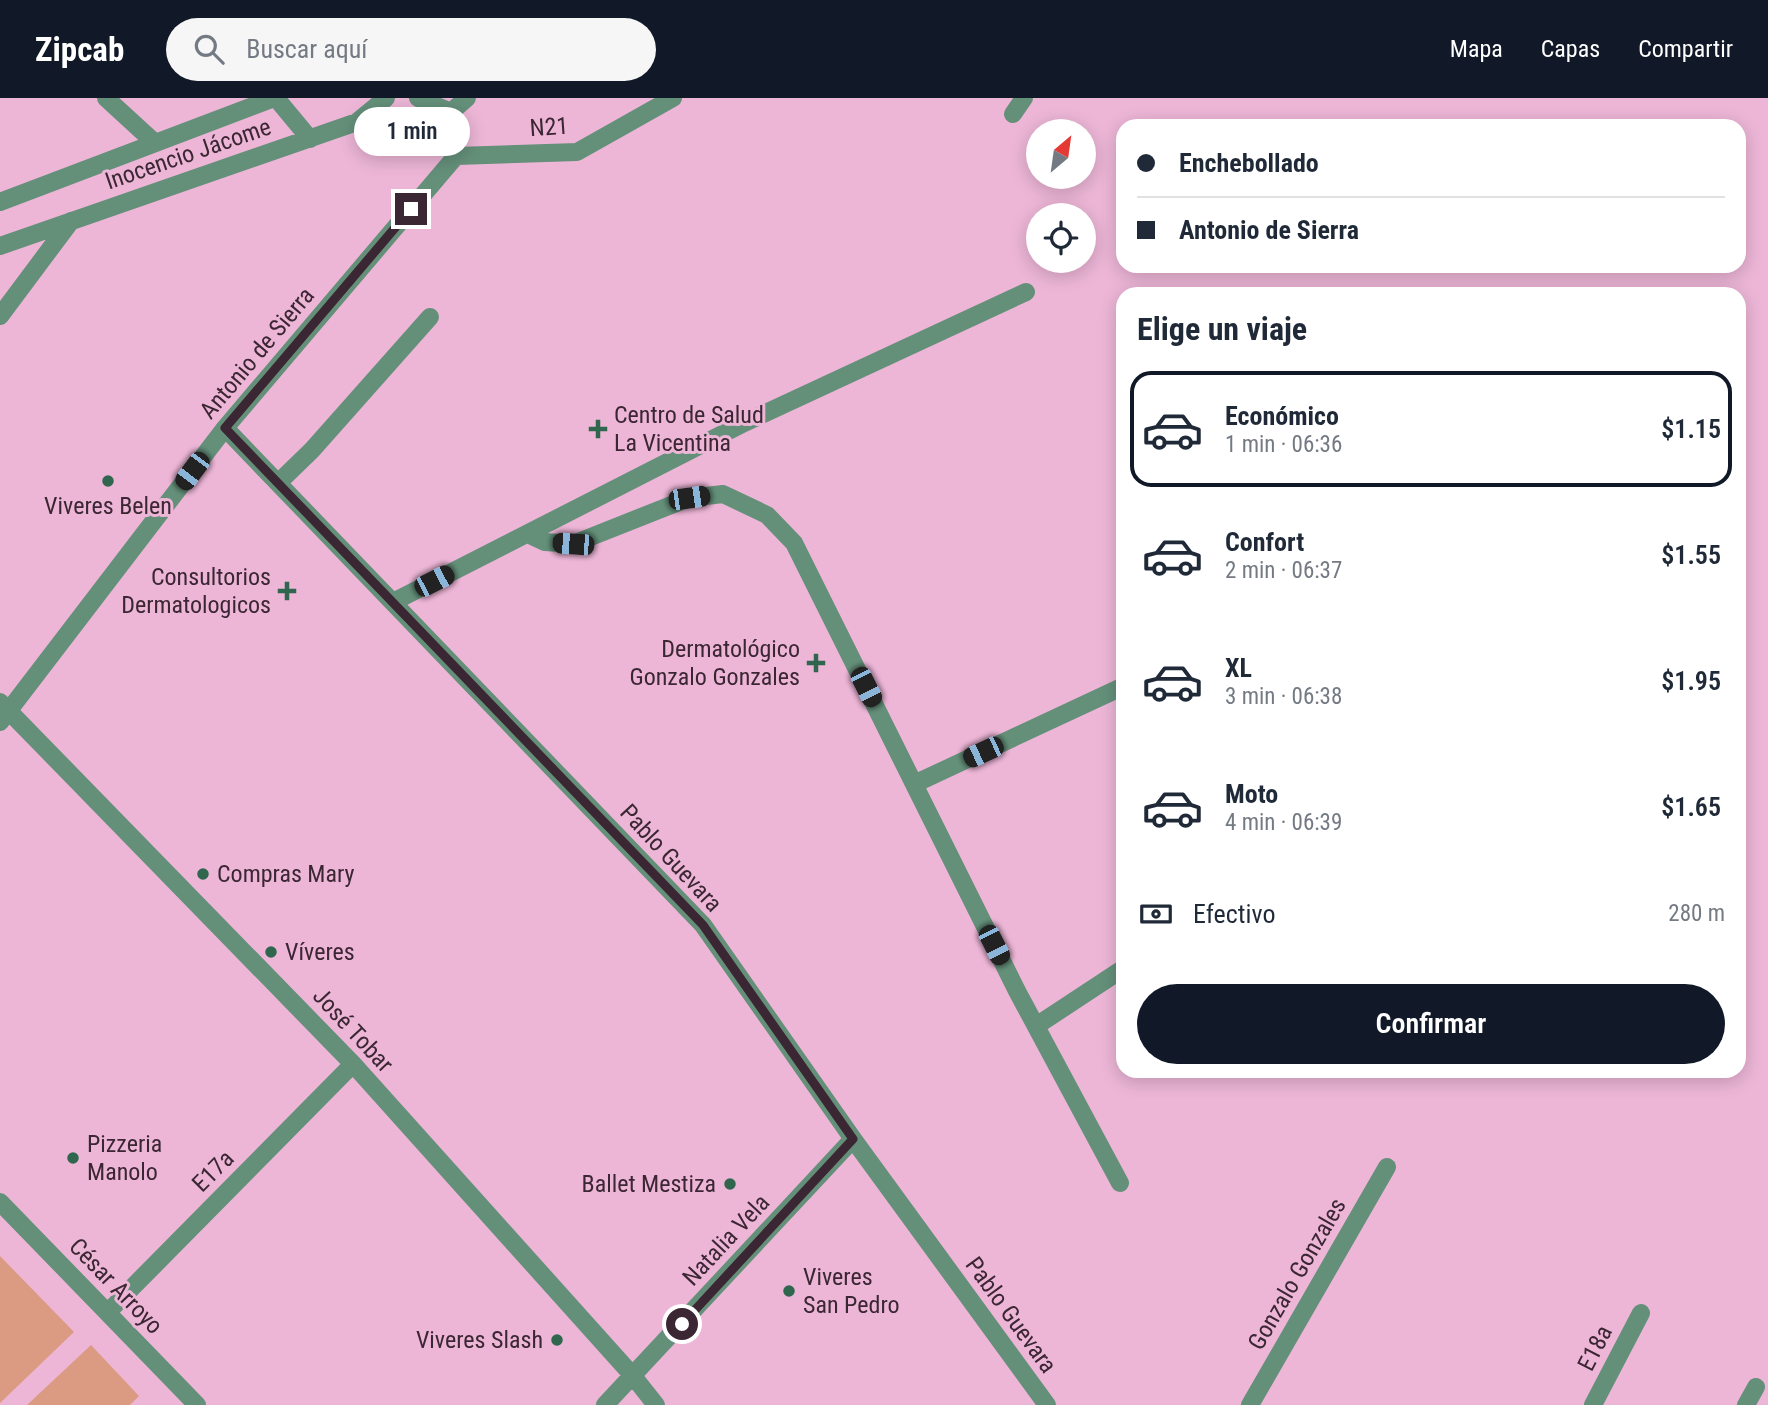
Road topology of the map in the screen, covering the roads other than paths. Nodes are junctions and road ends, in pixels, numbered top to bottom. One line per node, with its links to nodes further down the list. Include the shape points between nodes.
1 (106, 98): 11 (street)
2 (275, 98): 10 (street); 11 (street, Inocencio Jácome)
3 (386, 98): 10 (street, Inocencio Jácome, via 357,122)
4 (418, 98): 8 (street)
5 (467, 98): 8 (street)
6 (673, 98): 12 (street, N21, via 577,152)
7 (1024, 98): 9 (street)
8 (451, 112): 12 (street)
9 (1013, 114)
10 (310, 139): 14 (street, Inocencio Jácome)
11 (155, 143): 13 (street, Inocencio Jácome)
12 (456, 156): 19 (street, Antonio de Sierra)
13 (0, 202)
14 (71, 220): 15 (street, Inocencio Jácome); 17 (street)
15 (0, 246)
16 (1026, 292): 21 (street, via 744,423)
17 (0, 316)
18 (430, 317): 20 (street)
19 (225, 428): 20 (street, Pablo Guevara); 24 (street, Antonio de Sierra)
20 (278, 483): 22 (street, Pablo Guevara)
21 (528, 534): 22 (street); 25 (street, via 545,542 573,544 689,498 723,494 767,515 794,543)
22 (393, 602): 29 (street, Pablo Guevara, via 703,925)
23 (1116, 693): 25 (street)
24 (3, 711): 28 (street, José Tobar)
25 (914, 784): 27 (street)
26 (1116, 973): 27 (street)
27 (1036, 1026): 31 (street)
28 (353, 1064): 33 (street, E17a); 35 (street, José Tobar)
29 (853, 1139): 35 (street, Natalia Vela); 40 (street, Pablo Guevara)
30 (1387, 1167): 41 (street, Gonzalo Gonzales)
31 (1120, 1183)
32 (0, 1202): 33 (street, César Arroyo)
33 (108, 1312): 37 (street, César Arroyo)
34 (1641, 1313): 42 (street, E18a)
35 (633, 1376): 38 (street, Natalia Vela); 39 (street, José Tobar)
36 (1756, 1387): 43 (street)
37 (197, 1405)
38 (605, 1405)
39 (656, 1405)
40 (1047, 1405)
41 (1250, 1405)
42 (1593, 1405)
43 (1746, 1405)

